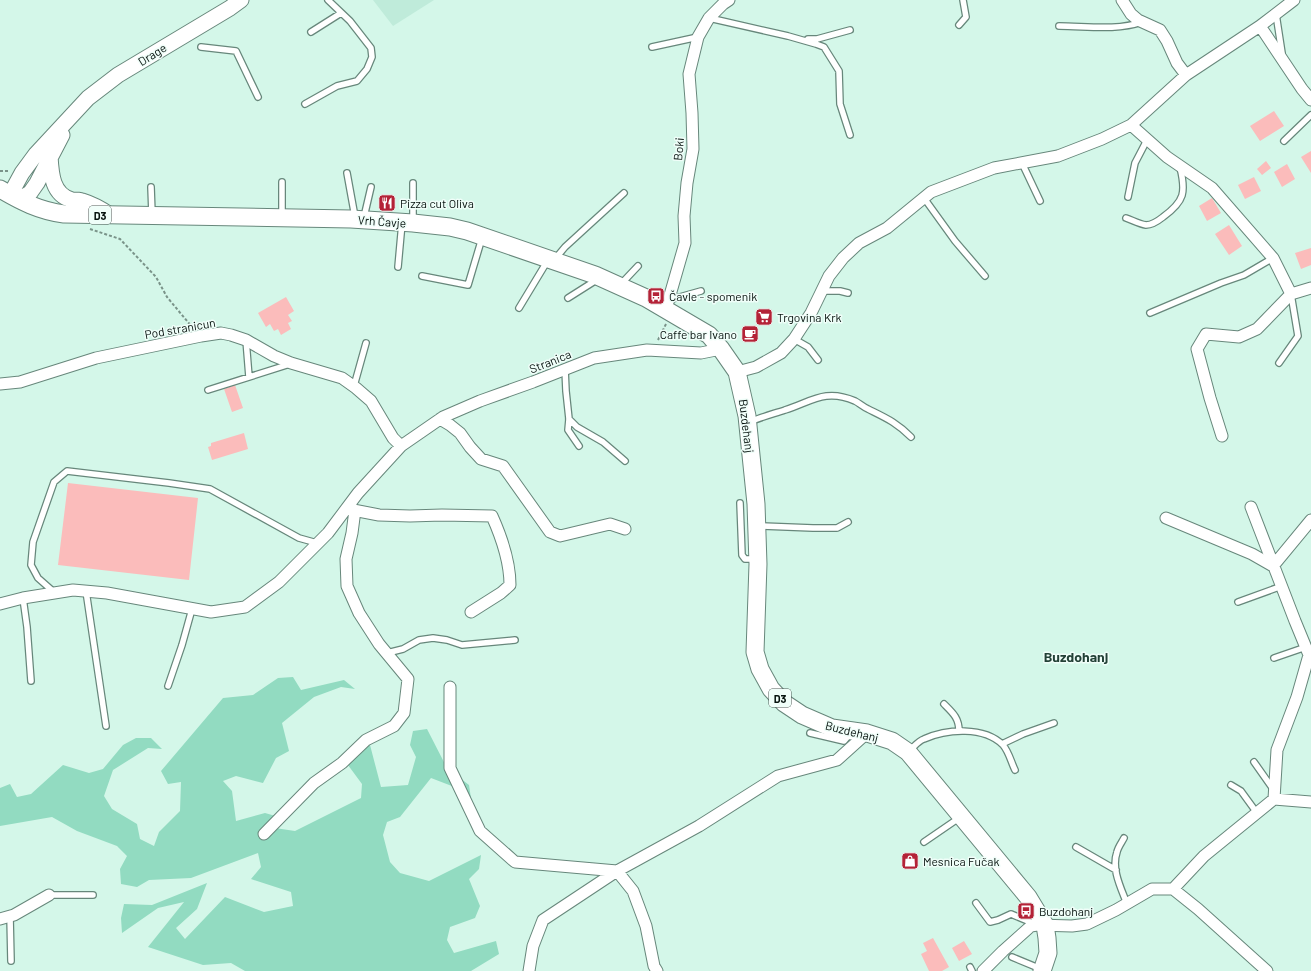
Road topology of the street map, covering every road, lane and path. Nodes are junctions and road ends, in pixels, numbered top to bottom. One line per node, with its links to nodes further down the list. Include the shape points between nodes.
1 (241, 0): 26 (main road, Drage, via 118,75 88,98)
2 (328, 0): 7 (lane)
3 (963, 0): 11 (lane, via 966,17)
4 (1122, 0): 10 (street, via 1131,14)
5 (1294, 0): 8 (street)
6 (723, 1): 9 (street, Boki)
7 (341, 13): 15 (lane); 24 (lane, via 371,48 372,58 357,81 337,86)
8 (1276, 14): 13 (street); 20 (lane)
9 (709, 18): 16 (street, Boki); 17 (lane)
10 (1142, 22): 12 (lane, via 1132,26); 21 (street, via 1160,30)
11 (959, 25)
12 (1059, 26)
13 (1260, 26): 20 (street); 21 (street)
14 (850, 30): 17 (lane, via 817,39)
15 (311, 32)
16 (698, 37): 19 (lane); 67 (street, Boki, via 689,74 693,148 686,183 685,243)
17 (802, 40): 28 (lane, via 824,47 839,70 840,104)
18 (201, 47): 22 (lane, via 236,51)
19 (652, 47)
20 (1282, 60): 23 (street)
21 (1186, 75): 27 (street)
22 (258, 97)
23 (1311, 100)
24 (305, 104)
25 (1311, 116): 30 (lane)
26 (71, 118): 31 (main road, Drage); 40 (main road, Drage, via 36,154)
27 (1131, 125): 29 (street); 32 (street, via 1058,156)
28 (850, 135)
29 (1147, 140): 33 (street); 41 (lane, via 1135,163)
30 (1284, 141)
31 (50, 156): 40 (main road, Drage, via 30,193 25,196); 44 (main road, via 50,172 59,192 72,200 81,200 95,206)
32 (1022, 163): 42 (street, via 994,168 931,192); 43 (lane)
33 (1180, 166): 47 (lane, via 1184,183 1182,197 1175,208 1152,224 1147,225); 52 (street, via 1212,188)
34 (347, 173): 48 (lane)
35 (282, 182): 46 (lane)
36 (413, 183): 49 (lane)
37 (151, 187): 45 (lane)
38 (371, 187): 48 (lane)
39 (624, 193): 53 (lane)
40 (9, 194): 44 (main road, Vrh Čavje / D3, via 53,212)
41 (1128, 197)
42 (924, 198): 57 (lane, via 955,241); 62 (street, via 887,228 859,244 843,258)
43 (1040, 201)
44 (110, 215): 45 (main road, Vrh Čavje / D3)
45 (152, 215): 46 (main road, Vrh Čavje / D3)
46 (282, 217): 48 (main road, Vrh Čavje / D3)
47 (1126, 218)
48 (360, 219): 49 (main road, Vrh Čavje / D3)
49 (408, 223): 51 (main road, Vrh Čavje / D3, via 450,227); 55 (lane)
50 (86, 227): 69 (path, via 120,239 156,277 167,297)
51 (483, 236): 53 (main road, Vrh Čavje / D3); 56 (lane, via 468,285)
52 (1273, 258): 64 (street); 68 (lane, via 1244,275)
53 (551, 259): 58 (main road, Vrh Čavje / D3); 66 (lane)
54 (638, 266): 59 (lane)
55 (398, 267)
56 (422, 276)
57 (986, 276)
58 (601, 277): 59 (main road, Vrh Čavje / D3); 65 (lane)
59 (620, 286): 67 (main road, Vrh Čavje / D3)
60 (1311, 288): 64 (street)
61 (702, 291): 67 (lane)
62 (821, 292): 63 (lane); 70 (street)
63 (848, 293)
64 (1291, 294): 76 (lane, via 1298,336); 87 (street, via 1257,330 1239,337 1206,334 1197,349)
65 (568, 298)
66 (519, 308)
67 (667, 311): 72 (path); 74 (main road, Vrh Čavje / D3, via 709,335)
68 (1150, 313)
69 (201, 336): 71 (street, Pod stranicun, via 221,333); 81 (street, Pod stranicun, via 96,358 20,382)
70 (794, 339): 75 (lane, via 808,347); 79 (street, via 781,353 769,360)
71 (246, 340): 77 (street, Pod stranicun); 80 (lane)
72 (658, 341)
73 (366, 343): 82 (lane)
74 (722, 349): 78 (street, Stranica, via 701,353 647,350 594,358); 79 (main road, Buzdehanj / D3)
75 (818, 360)
76 (1279, 363)
77 (291, 364): 80 (lane); 82 (street, Pod stranicun, via 342,378)
78 (565, 369): 84 (street, Stranica); 85 (lane)
79 (737, 372): 86 (main road, Buzdehanj / D3)
80 (249, 377): 83 (lane)
81 (0, 384)
82 (354, 386): 89 (street, Pod stranicun, via 371,401 393,438)
83 (208, 390)
84 (440, 419): 89 (street, Stranica); 99 (street, via 460,433 482,459 503,466 550,532 560,536 610,524)
85 (568, 419): 90 (lane, via 568,430); 91 (lane, via 603,442)
86 (748, 423): 88 (lane, via 815,398 839,396 884,416); 98 (main road, Buzdehanj / D3)
87 (1222, 436)
88 (911, 437)
89 (401, 446): 94 (street, Stranica, via 358,493)
90 (579, 446)
91 (625, 461)
92 (740, 503): 101 (lane, via 742,555 745,559)
93 (1251, 507): 102 (street)
94 (350, 509): 100 (street, Stranica); 110 (street, via 379,515 492,516 505,554 510,585); 113 (street, via 352,533 346,559 347,586 359,613)
95 (1166, 518): 102 (street, via 1252,554)
96 (1311, 520): 102 (street)
97 (848, 522): 98 (lane, via 837,528)
98 (756, 526): 101 (main road, Buzdehanj / D3)
99 (625, 529)
100 (318, 543): 105 (lane, via 299,538 210,489 67,471 54,482 33,542 31,565 38,578); 109 (street, Stranica, via 279,582 245,607 211,612)
101 (758, 559): 122 (main road, Buzdehanj / D3, via 755,652 760,669 771,689 784,703 802,715 832,728)
102 (1273, 566): 103 (street)
103 (1282, 586): 107 (lane); 112 (street)
104 (86, 591): 105 (street, Stranica); 109 (street, Stranica); 120 (lane)
105 (55, 593): 106 (street, Stranica)
106 (23, 598): 108 (street, Stranica); 115 (lane)
107 (1238, 602)
108 (0, 604)
109 (192, 609): 116 (lane)
110 (471, 612)
111 (515, 640): 113 (lane, via 462,644 433,638 419,640 403,649)
112 (1306, 647): 114 (lane); 129 (street, via 1309,655 1297,697 1277,750)
113 (387, 653): 133 (street, via 408,679 404,713 394,726 366,740 342,763 314,783)
114 (1274, 658)
115 (30, 681)
116 (168, 686)
117 (450, 687): 138 (street, via 450,768 480,831 515,862)
118 (944, 704): 121 (lane, via 959,723)
119 (1054, 723): 124 (lane)
120 (106, 726)
121 (959, 731): 124 (lane, via 984,733); 125 (lane, via 922,739)
122 (859, 732): 123 (lane, via 844,742); 125 (main road, Buzdehanj / D3, via 892,741); 138 (street, via 837,760 778,776 699,826)
123 (810, 733)
124 (1002, 744): 127 (lane)
125 (908, 752): 132 (main road, Buzdehanj / D3)
126 (1254, 762): 129 (lane)
127 (1015, 770)
128 (1230, 785): 131 (lane, via 1241,790)
129 (1274, 795): 130 (street); 131 (street)
130 (1311, 802)
131 (1257, 813): 139 (street, via 1204,856)
132 (961, 816): 135 (lane); 145 (main road, Buzdehanj / D3, via 1028,897)
133 (264, 834)
134 (1124, 838): 137 (lane, via 1116,851)
135 (924, 842)
136 (1076, 847): 137 (lane)
137 (1116, 870): 143 (lane)
138 (617, 871): 149 (street, via 543,920); 150 (street, via 633,891 646,926)
139 (1174, 889): 143 (street, via 1152,889); 152 (street)
140 (49, 895): 141 (lane); 144 (street)
141 (93, 895)
142 (976, 903): 145 (lane, via 990,922 1011,914)
143 (1127, 904): 145 (street, via 1087,924)
144 (5, 918): 147 (lane)
145 (1040, 925): 148 (main road, D3, via 1048,938 1048,953); 151 (street, via 1031,926)
146 (1012, 957): 148 (lane)
147 (11, 961)
148 (1043, 970)
149 (529, 971)
150 (657, 971)
151 (983, 971)
152 (1267, 971)

